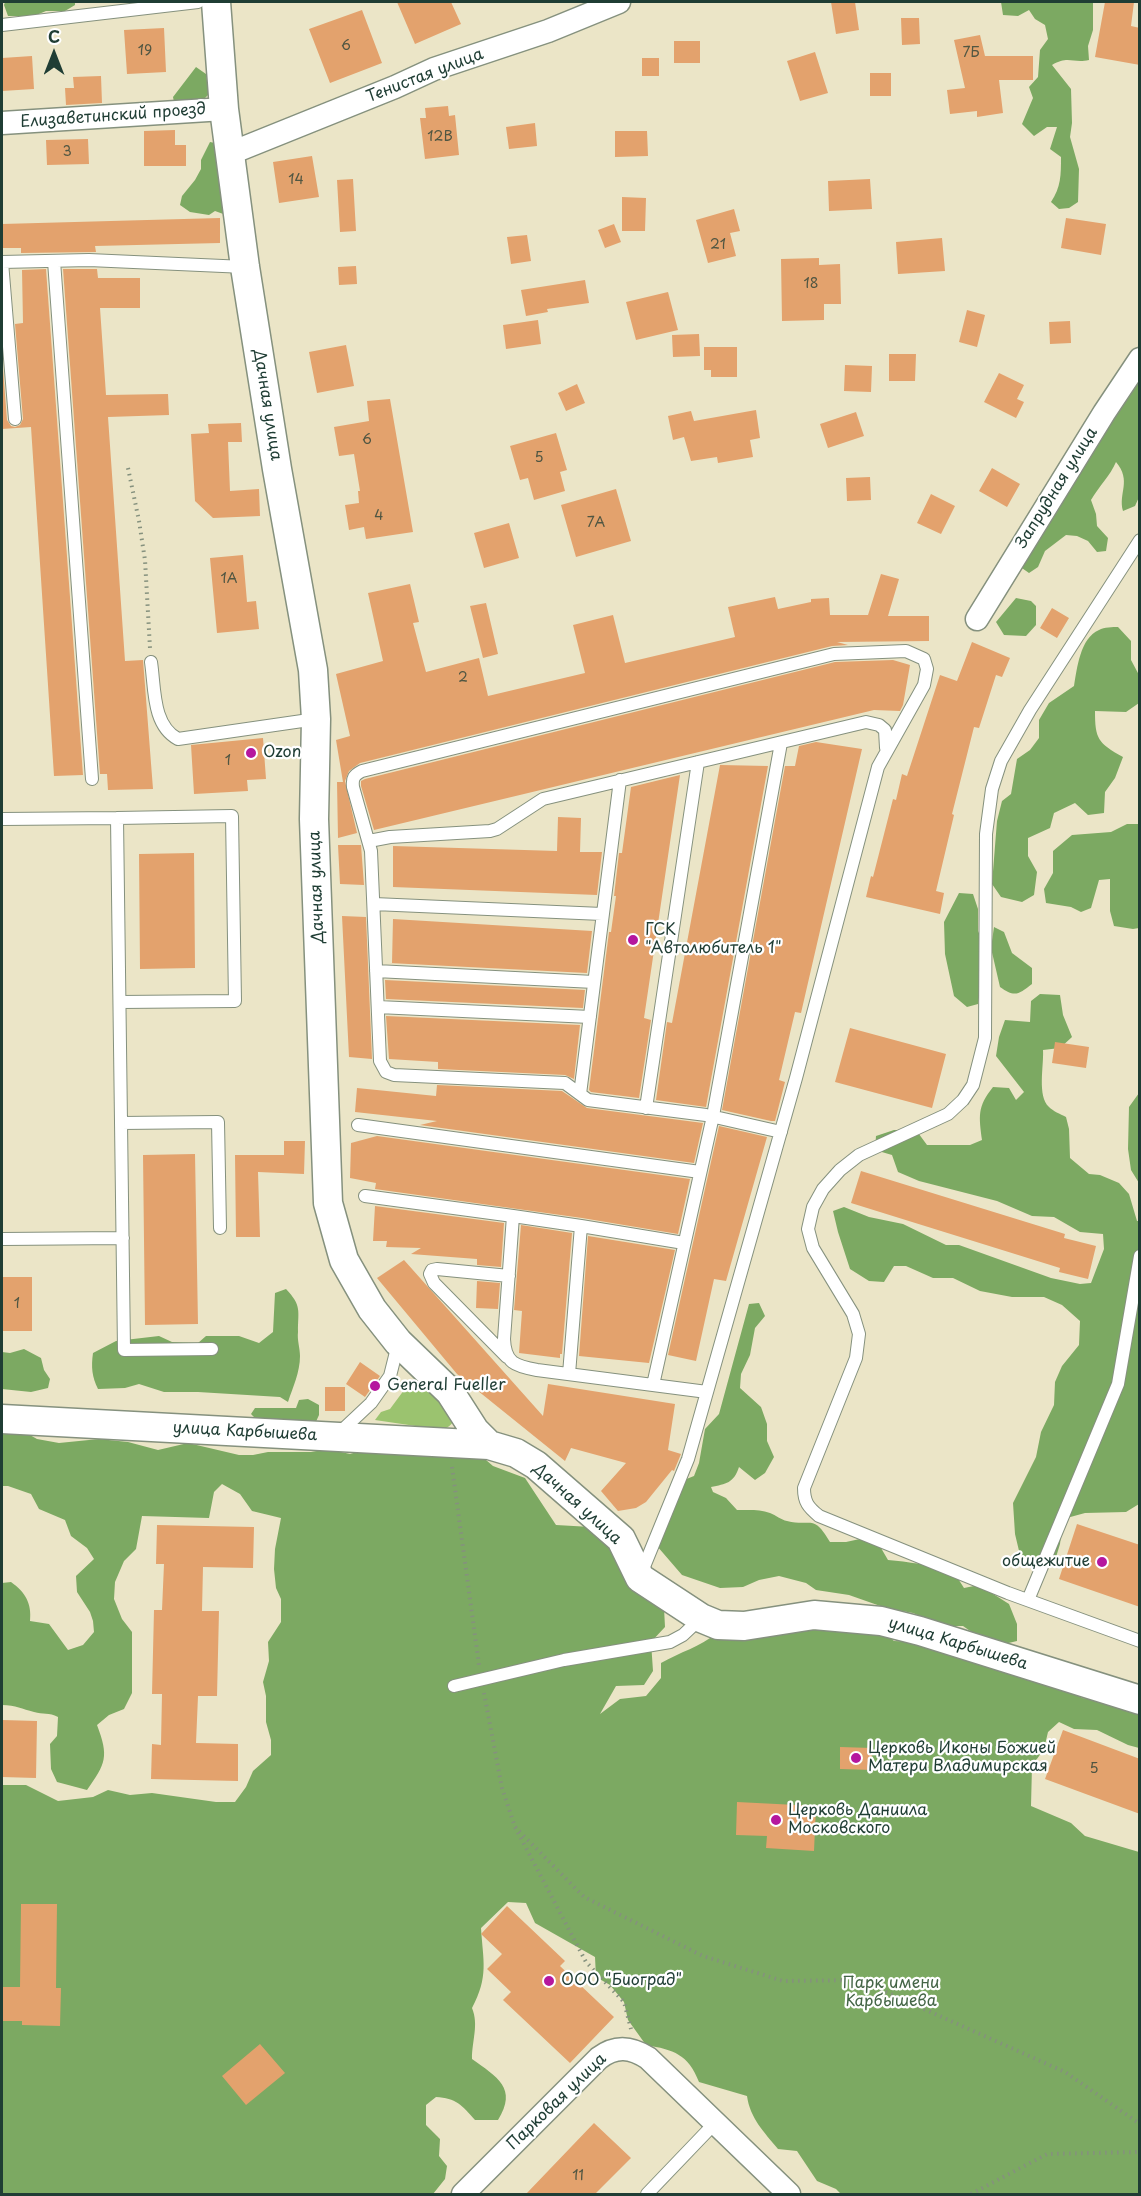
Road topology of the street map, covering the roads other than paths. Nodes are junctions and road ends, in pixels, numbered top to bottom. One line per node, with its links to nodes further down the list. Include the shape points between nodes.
1 (198, 2): 4 (lane)
2 (216, 2): 5 (street, Дачная улица)
3 (619, 2): 7 (street, Тенистая улица, via 549,31 434,69)
4 (2, 25)
5 (224, 109): 6 (street, Елизаветинский проезд); 7 (street, Дачная улица)
6 (2, 123)
7 (231, 153): 10 (street, Дачная улица)
8 (54, 261): 9 (lane); 10 (lane); 20 (lane)
9 (2, 262): 12 (lane)
10 (245, 267): 16 (street, Дачная улица, via 314,670)
11 (1140, 359): 14 (street, Запрудная улица)
12 (15, 419)
13 (1140, 540): 58 (lane, via 1030,710 1001,761 992,789 986,834 985,1038 973,1085 948,1114 859,1155 840,1170 813,1207 808,1229 813,1248 854,1314 859,1334 856,1358 804,1488 807,1506 819,1516)
14 (976, 619)
15 (151, 662): 16 (lane, via 163,727 178,739)
16 (316, 719): 48 (street, Дачная улица, via 315,831 328,1203 344,1260 372,1309)
17 (781, 743): 18 (lane, via 866,722 885,730); 19 (lane); 34 (lane)
18 (886, 749): 24 (lane, via 924,685 924,659 906,651 834,654 362,771 352,779); 37 (lane)
19 (698, 762): 21 (lane); 33 (lane)
20 (92, 779)
21 (620, 780): 24 (lane, via 543,799 490,831); 26 (lane)
22 (117, 818): 23 (lane); 29 (lane); 29 (lane, via 232,816 235,1001)
23 (2, 819)
24 (369, 841): 25 (lane)
25 (374, 904): 26 (lane); 27 (lane)
26 (602, 914): 28 (lane)
27 (376, 971): 28 (lane); 30 (lane)
28 (594, 982): 31 (lane)
29 (120, 1002): 35 (lane)
30 (378, 1007): 31 (lane); 32 (lane, via 380,1061 386,1072 557,1082)
31 (590, 1017): 32 (lane)
32 (580, 1094): 33 (lane, via 588,1100)
33 (645, 1108): 34 (lane)
34 (713, 1116): 37 (lane); 38 (lane)
35 (121, 1123): 42 (lane, via 218,1122); 43 (lane)
36 (358, 1125): 38 (lane)
37 (781, 1132): 53 (lane)
38 (700, 1172): 45 (lane)
39 (365, 1196): 40 (lane)
40 (513, 1216): 41 (lane); 47 (lane)
41 (581, 1226): 45 (lane); 51 (lane)
42 (220, 1228)
43 (123, 1238): 44 (lane); 49 (lane, via 124,1350)
44 (2, 1239)
45 (684, 1243): 52 (lane)
46 (1140, 1256): 58 (lane, via 1118,1384)
47 (509, 1276): 50 (lane, via 504,1339 505,1352); 50 (lane, via 437,1269 430,1274)
48 (398, 1342): 55 (lane, via 390,1376 371,1403); 56 (street, Дачная улица, via 450,1392)
49 (212, 1349)
50 (512, 1362): 51 (lane)
51 (568, 1374): 52 (lane)
52 (653, 1385): 53 (lane)
53 (707, 1392): 57 (lane, via 688,1459)
54 (2, 1419): 55 (street, улица Карбышева)
55 (336, 1437): 56 (street, улица Карбышева)
56 (489, 1445): 57 (street, Дачная улица, via 516,1453 536,1465 621,1539)
57 (640, 1578): 59 (street)
58 (1028, 1600): 60 (lane)
59 (701, 1617): 61 (lane, via 670,1642 564,1660); 62 (street, улица Карбышева, via 718,1625 744,1626 814,1615 881,1621)
60 (1140, 1641)
61 (454, 1686)
62 (1140, 1700)
63 (715, 2123): 64 (street, Парковая улица, via 648,2058 636,2051 618,2049 599,2058); 65 (lane); 66 (street)
64 (463, 2194)
65 (647, 2194)
66 (789, 2194)

